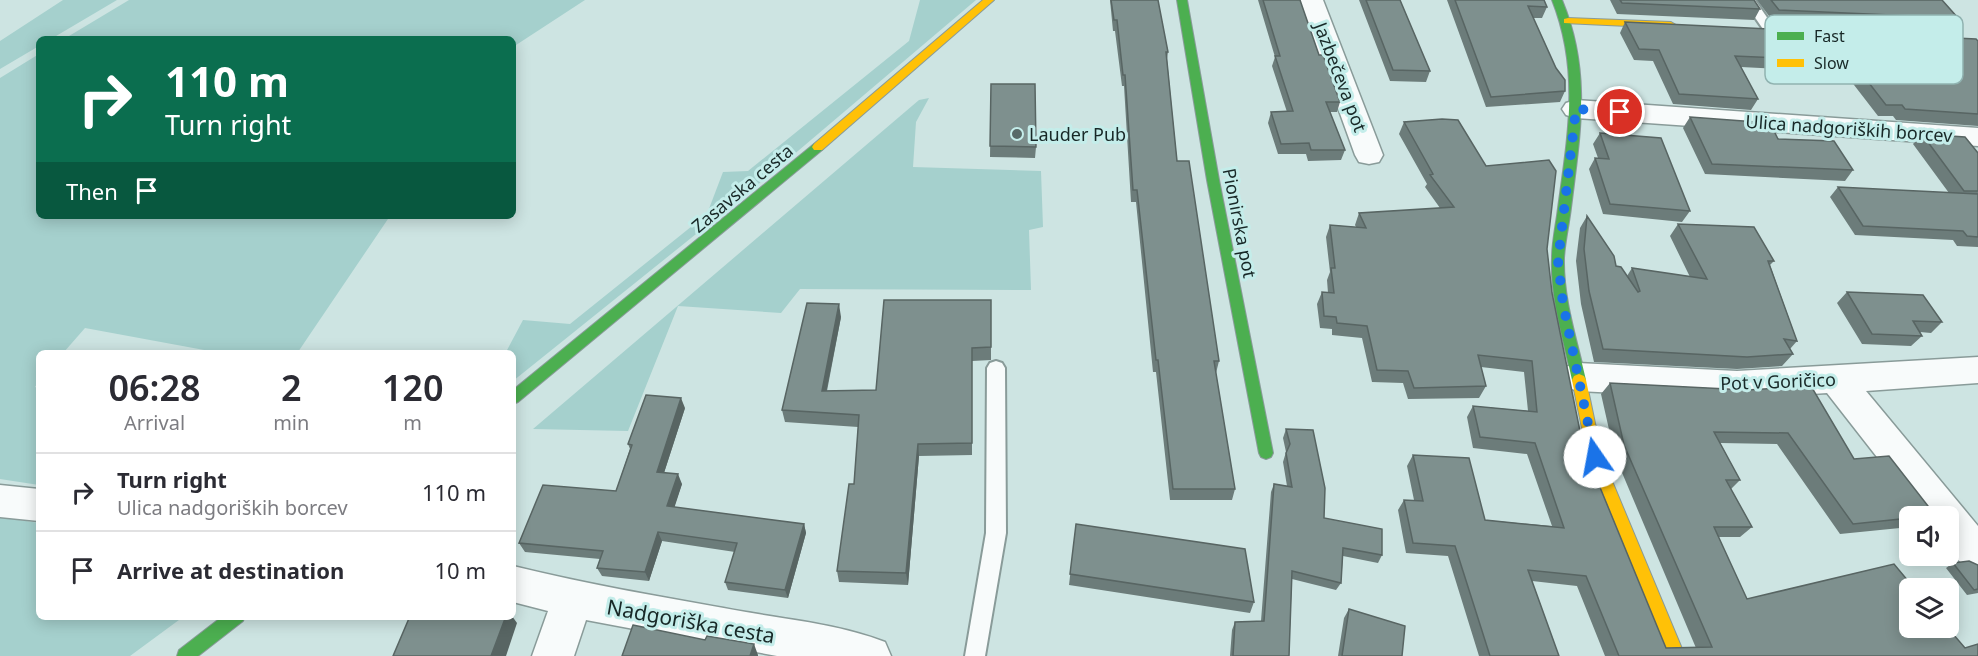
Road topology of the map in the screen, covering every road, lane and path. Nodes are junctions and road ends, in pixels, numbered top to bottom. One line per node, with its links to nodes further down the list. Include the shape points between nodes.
1 (989, 0): 16 (street, Zasavska cesta, via 774,185)
2 (1182, 0): 17 (street, Pionirska pot)
3 (1311, 0): 11 (street, Jazbečeva pot)
4 (1557, 0): 6 (street)
5 (1749, 0): 7 (lane)
6 (1568, 21): 8 (street); 9 (street)
7 (1765, 24)
8 (1686, 26)
9 (1576, 109): 10 (street, Ulica nadgoriških borcev); 14 (street, via 1558,261)
10 (1978, 136)
11 (1369, 154)
12 (996, 368): 29 (lane, via 996,533)
13 (1978, 370): 15 (street, Pot v Goričico)
14 (1578, 377): 15 (street, Pot v Goričico, via 1737,385); 30 (street, via 1595,457)
15 (1834, 378): 20 (street)
16 (516, 396)
17 (1266, 453)
18 (0, 501): 19 (street)
19 (36, 505)
20 (1938, 506)
21 (1959, 531): 22 (street)
22 (1978, 554)
23 (516, 585): 24 (street, Nadgoriška cesta)
24 (572, 601): 27 (street); 28 (street, Nadgoriška cesta, via 811,642)
25 (232, 620): 26 (street)
26 (185, 656)
27 (553, 656)
28 (870, 656)
29 (975, 656)
30 (1677, 656)

